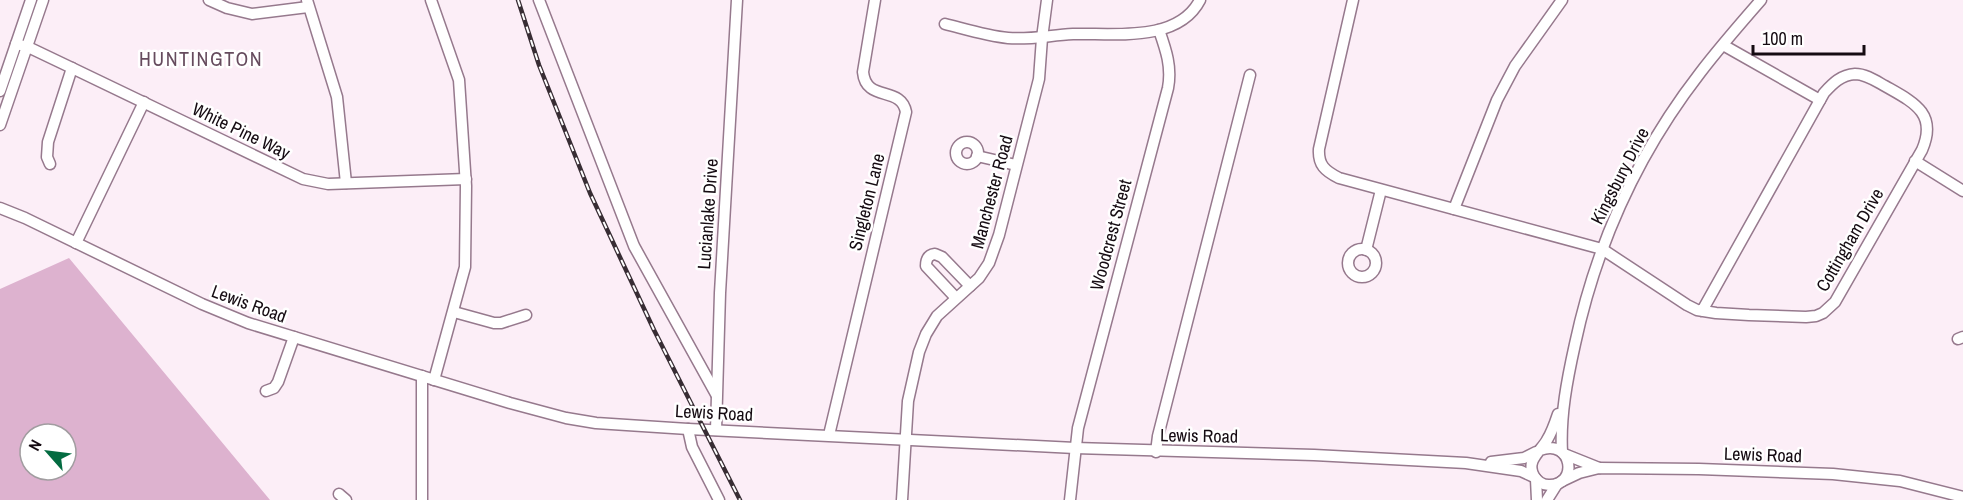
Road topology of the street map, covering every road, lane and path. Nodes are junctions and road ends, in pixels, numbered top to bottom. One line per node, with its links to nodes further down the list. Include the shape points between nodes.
1 (31, 0): 17 (street)
2 (43, 0): 19 (street)
3 (209, 0): 13 (street, via 252,14)
4 (431, 0): 30 (street, via 459,80)
5 (539, 0): 48 (street, via 634,246)
6 (737, 0): 48 (street, Lucianlake Drive)
7 (875, 0): 52 (street, Singleton Lane, via 863,79 873,90 898,99 906,112)
8 (1047, 0): 16 (street, Manchester Road)
9 (1200, 0): 15 (street, via 1187,15)
10 (1353, 0): 32 (street, Cottingham Drive, via 1319,160 1332,174)
11 (1562, 0): 35 (street, via 1506,83)
12 (1761, 0): 18 (street, Kingsbury Drive)
13 (307, 3): 31 (street, via 337,97)
14 (945, 24): 16 (street, via 1000,37)
15 (1160, 30): 16 (street); 54 (street, Woodcrest Street, via 1169,61 1168,88)
16 (1042, 38): 29 (street, Manchester Road, via 1039,79)
17 (16, 44): 19 (street, White Pine Way); 22 (street)
18 (1723, 45): 23 (street); 37 (street, Kingsbury Drive, via 1652,143)
19 (28, 47): 20 (street, White Pine Way); 25 (street)
20 (72, 68): 24 (street, White Pine Way); 28 (street, via 48,142)
21 (1250, 75): 56 (street)
22 (0, 91)
23 (1820, 100): 27 (street, Cottingham Drive, via 1834,81 1859,74 1912,102 1925,117 1927,131); 41 (street, Cottingham Drive)
24 (144, 102): 31 (street, White Pine Way, via 303,179); 36 (street)
25 (0, 125)
26 (978, 156): 29 (street)
27 (1915, 161): 33 (street); 41 (street, Cottingham Drive, via 1835,302 1823,313 1806,317)
28 (50, 164)
29 (1016, 165): 39 (street, Manchester Road, via 989,263)
30 (466, 179): 31 (street, White Pine Way); 42 (street, via 465,267)
31 (346, 183)
32 (1381, 190): 35 (street, Cottingham Drive); 38 (street)
33 (1963, 191)
34 (0, 208): 36 (street, Lewis Road)
35 (1454, 209): 37 (street, Cottingham Drive)
36 (76, 243): 44 (street, Lewis Road, via 202,304)
37 (1602, 249): 41 (street, Cottingham Drive); 49 (street, Kingsbury Drive, via 1579,325)
38 (1366, 250)
39 (970, 286): 40 (street, Manchester Road); 40 (street, via 938,255 929,255 926,266)
40 (956, 298): 53 (street, Manchester Road, via 937,316 922,342 910,390)
41 (1702, 311)
42 (454, 312): 43 (street, via 494,323); 46 (street)
43 (526, 315)
44 (294, 337): 45 (street, Lewis Road); 47 (street, via 278,382)
45 (422, 376): 46 (street, Lewis Road); 63 (street)
46 (435, 380): 50 (street, Lewis Road, via 566,418)
47 (266, 391)
48 (716, 394): 51 (street, Lucianlake Drive)
49 (1565, 394): 55 (street, Kingsbury Drive, via 1553,430); 57 (street, Kingsbury Drive, via 1560,433)
50 (688, 429): 51 (street, Lewis Road); 64 (street, via 692,447)
51 (716, 430): 52 (street, Lewis Road)
52 (829, 435): 53 (street, Lewis Road)
53 (905, 439): 54 (street, Lewis Road); 65 (street, Manchester Road)
54 (1075, 448): 56 (street, Lewis Road); 66 (street, Woodcrest Street)
55 (1540, 451): 57 (street, via 1552,447); 58 (street, Lewis Road, via 1524,458); 60 (street, Kingsbury Drive, via 1531,464)
56 (1156, 452): 58 (street, Lewis Road)
57 (1563, 453): 59 (street); 61 (street, Kingsbury Drive, via 1569,469)
58 (1466, 463): 60 (street, Lewis Road, via 1514,470)
59 (1599, 468): 61 (street, Lewis Road); 62 (street, Lewis Road, via 1858,476 1900,481)
60 (1535, 478): 61 (street, via 1544,484); 67 (street, Kingsbury Drive)
61 (1560, 482): 68 (street, Kingsbury Drive)
62 (1963, 497)
63 (422, 500)
64 (719, 500)
65 (902, 500)
66 (1070, 500)
67 (1536, 500)
68 (1547, 500)

